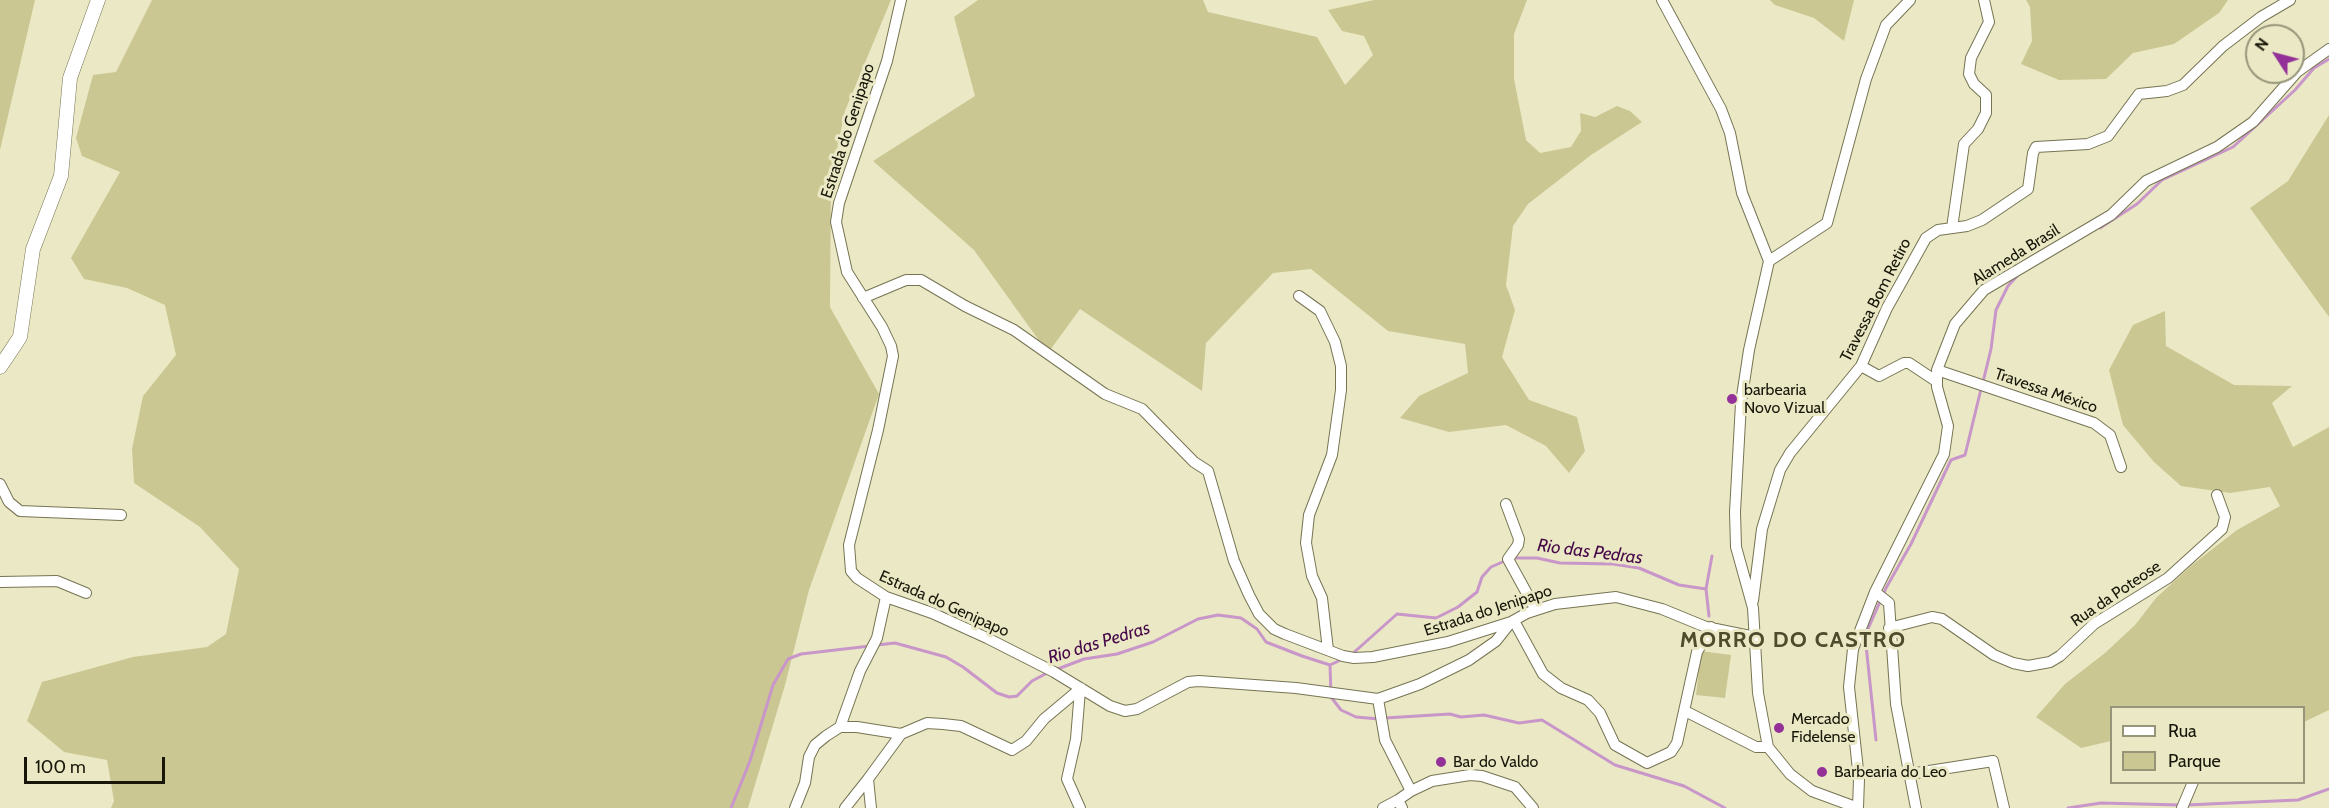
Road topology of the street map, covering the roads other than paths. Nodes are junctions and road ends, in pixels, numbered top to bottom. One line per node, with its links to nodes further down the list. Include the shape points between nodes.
1 (98, 0): 13 (street, via 70,78 61,176 33,249 20,337)
2 (901, 0): 11 (street, Estrada do Genipapo, via 887,61 836,222 847,272)
3 (1662, 0): 9 (street, via 1721,109 1742,193)
4 (1910, 0): 9 (street, via 1886,25 1866,79 1827,223)
5 (1984, 0): 8 (street, via 1989,22 1971,58 1969,74 1986,95 1986,113 1962,152)
6 (2290, 0): 8 (street, Travessa Bom Retiro, via 2229,41 2183,85 2139,94 2108,136 2088,144 2036,147 2028,189 1982,220)
7 (2329, 49): 14 (street, Alameda Brasil, via 2298,72 2260,116 2224,142 2157,174 2111,215 1984,290 1955,324)
8 (1952, 228): 12 (street, Travessa Bom Retiro, via 1932,233 1922,243)
9 (1769, 261): 24 (street, via 1741,403 1735,512 1736,547)
10 (1299, 296): 30 (street, via 1320,311 1341,366 1332,455 1309,515 1306,543 1312,576 1322,598)
11 (863, 298): 23 (street, Estrada do Genipapo, via 882,327 893,356 848,558 857,579); 30 (street, Estrada do Jenipapo, via 906,280 921,280 1014,330 1105,394 1142,409 1194,462 1208,471 1234,561 1259,614 1274,629)
12 (1861, 366): 14 (street, Travessa México, via 1879,376 1909,363); 24 (street, Travessa Bom Retiro, via 1780,470 1760,540)
13 (0, 367)
14 (1937, 376): 15 (street, Travessa México, via 2094,423 2110,435); 21 (street, via 1948,426 1944,454)
15 (2121, 467)
16 (0, 484): 19 (street, via 9,502 20,511)
17 (2217, 495): 28 (street, Rua da Poteose, via 2225,517 2222,529 2168,578 2094,624 2050,662 2028,666 2013,663 1994,655 1942,619 1932,617)
18 (1506, 504): 25 (street, via 1519,539 1508,558)
19 (121, 516)
20 (0, 582): 22 (street, via 57,581)
21 (1875, 592): 28 (street, via 1890,603); 49 (street, via 1857,633 1850,667)
22 (86, 593)
23 (886, 597): 31 (street, Estrada do Genipapo, via 987,638); 34 (street, via 877,638 860,670)
24 (1753, 608): 29 (street)
25 (1536, 610): 26 (street, Estrada do Jenipapo); 27 (street, Estrada do Jenipapo, via 1576,600 1616,597)
26 (1512, 622): 30 (street, Estrada do Jenipapo, via 1407,652 1354,658); 32 (street, Estrada do Genipapo, via 1496,641 1470,660); 33 (street, via 1544,674 1588,700 1604,720 1613,742 1643,763 1652,763 1674,748)
27 (1710, 627): 29 (street, Estrada do Jenipapo); 33 (street, via 1697,652)
28 (1889, 628): 37 (street, via 1896,704)
29 (1755, 637): 36 (street, via 1758,693)
30 (1328, 650)
31 (1080, 689): 32 (street, Estrada do Genipapo, via 1125,711 1137,709 1188,682 1199,681); 35 (street, via 1012,750 961,726 927,723); 46 (street, via 1076,739 1067,779)
32 (1378, 699): 40 (street, via 1385,740)
33 (1685, 711): 36 (street, via 1756,747)
34 (840, 728): 35 (street); 43 (street, via 816,745 809,757 805,783)
35 (901, 734): 38 (street)
36 (1768, 747): 49 (street, via 1790,774 1812,791)
37 (1910, 774): 50 (street); 51 (street, via 1993,761)
38 (868, 779): 44 (street); 45 (street)
39 (2193, 784): 42 (street)
40 (1411, 791): 41 (street); 48 (street, via 1432,781 1482,776 1515,787)
41 (1400, 804): 47 (street)
42 (2183, 805)
43 (795, 808)
44 (845, 808)
45 (871, 808)
46 (1080, 808)
47 (1383, 808)
48 (1533, 808)
49 (1858, 808)
50 (1916, 808)
51 (2004, 808)

